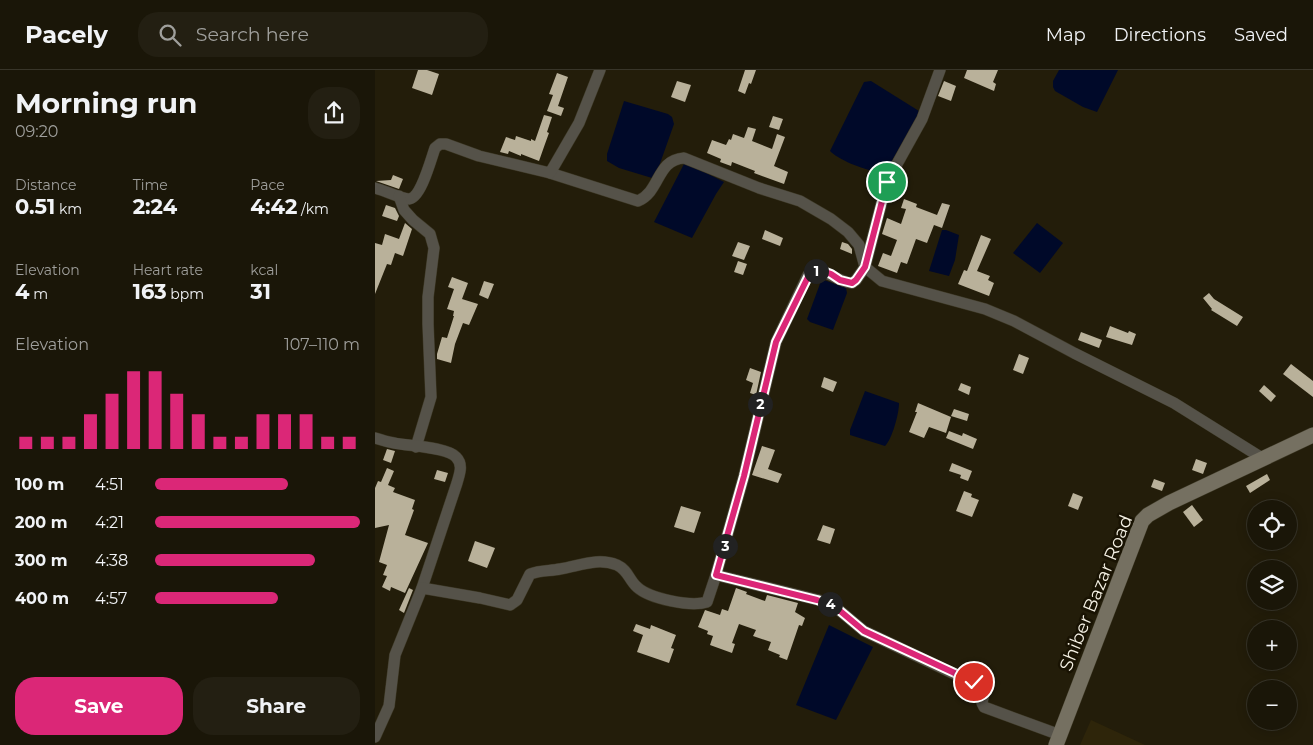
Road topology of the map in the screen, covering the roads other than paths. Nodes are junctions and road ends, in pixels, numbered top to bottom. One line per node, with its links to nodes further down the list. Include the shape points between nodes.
1 (600, 70): 3 (street, via 579,123)
2 (940, 70): 6 (street, via 922,118 887,182)
3 (550, 173): 5 (street, via 441,144 435,148 420,190 408,199); 6 (street, via 638,201 651,192 667,163 684,158 800,201 831,218 859,245)
4 (375, 188): 5 (street)
5 (399, 196): 9 (street, via 404,210 430,234 434,248 427,324 431,397)
6 (865, 267): 10 (street, via 882,281 985,309 1014,321 1174,403); 11 (street, via 852,283 820,270 805,280 776,342)
7 (1313, 435): 10 (street, Shiber Bazar Road)
8 (375, 438): 9 (street)
9 (417, 447): 12 (street, via 446,451 456,457 461,468)
10 (1262, 458): 14 (street, Shiber Bazar Road, via 1169,503 1142,521)
11 (716, 575): 12 (street, via 707,602 699,605 652,595 637,588 624,568 595,561 530,574 517,600 510,605); 14 (street, via 833,605 864,631 982,686 984,706)
12 (422, 588): 13 (street, via 395,655 389,706)
13 (375, 737)
14 (1058, 740)

